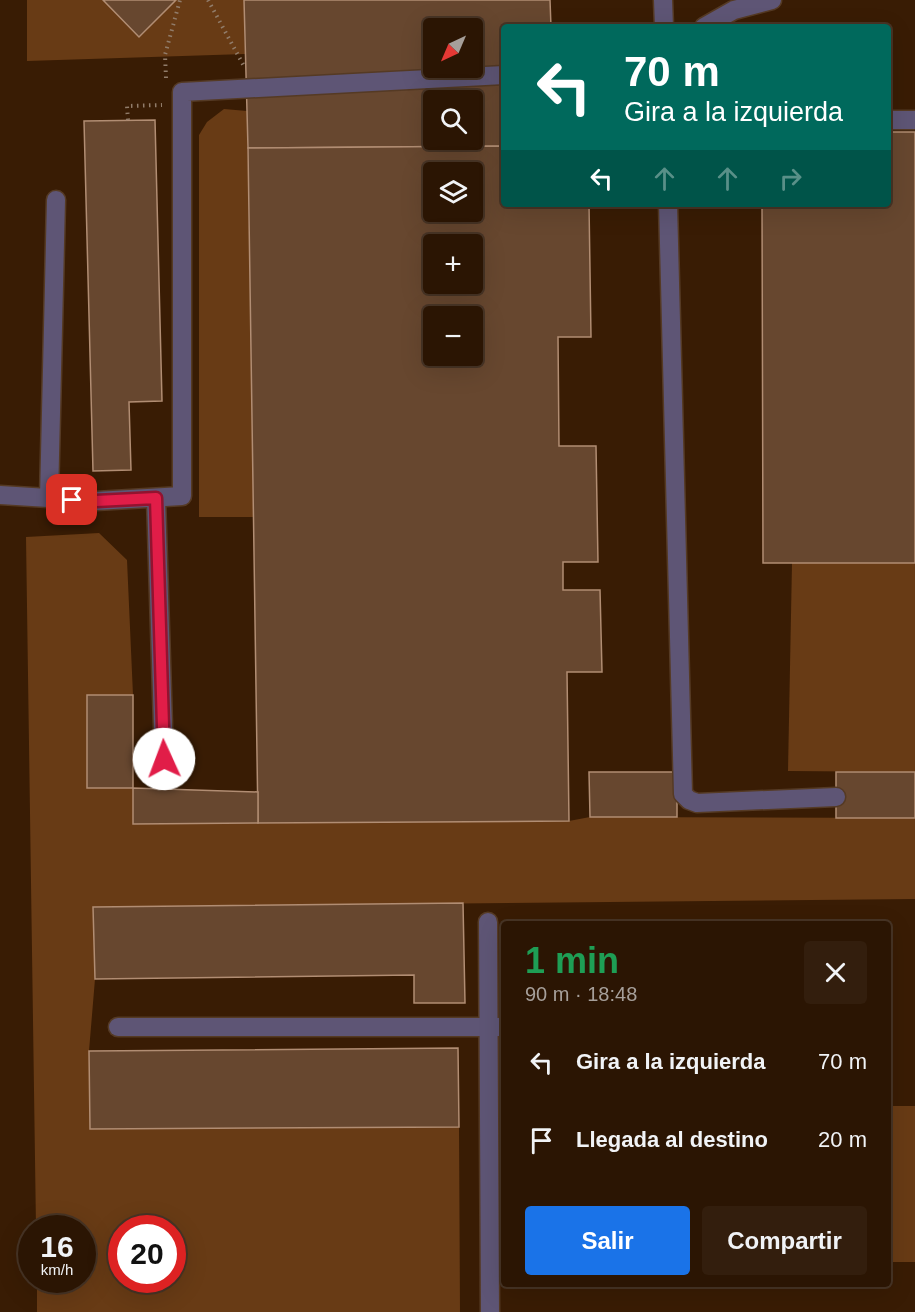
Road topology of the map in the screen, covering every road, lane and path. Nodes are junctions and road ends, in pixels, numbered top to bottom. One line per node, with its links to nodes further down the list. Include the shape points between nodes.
1 (180, 0): 9 (path, via 165,56)
2 (208, 0): 7 (path)
3 (663, 0): 5 (lane)
4 (772, 0): 6 (lane, via 734,10)
5 (664, 24)
6 (709, 24)
7 (246, 69)
8 (501, 75): 18 (lane, via 182,92 182,496)
9 (166, 85)
10 (167, 105): 11 (path, via 127,105)
11 (128, 120)
12 (891, 120): 13 (lane)
13 (915, 120)
14 (56, 200): 17 (lane)
15 (668, 207): 20 (lane, via 683,794 697,803)
16 (0, 495): 17 (lane)
17 (49, 498): 18 (lane)
18 (156, 498): 19 (lane)
19 (164, 759)
20 (836, 797)
21 (488, 922): 23 (lane)
22 (118, 1027): 23 (lane)
23 (496, 1027): 24 (lane)
24 (490, 1312)

